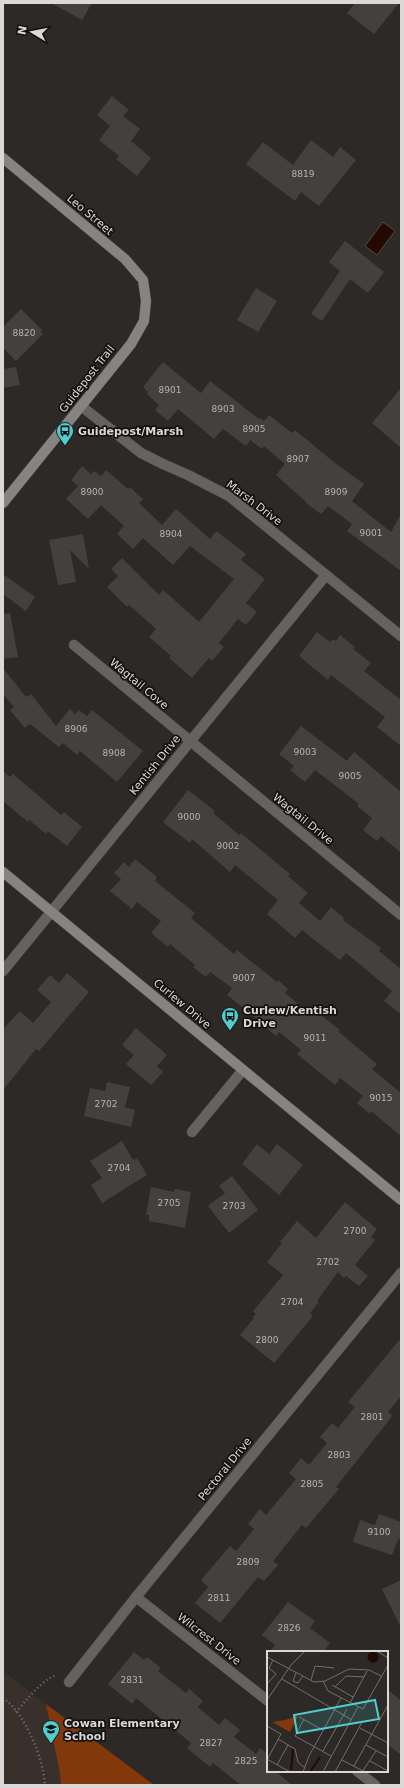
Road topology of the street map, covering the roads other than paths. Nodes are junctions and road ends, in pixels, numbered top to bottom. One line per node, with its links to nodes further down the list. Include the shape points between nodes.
1 (3, 158): 2 (street, Leo Street, via 125,259 143,280)
2 (146, 301): 3 (street, Guidepost Trail, via 144,321 131,344)
3 (81, 406): 4 (street, Guidepost Trail); 5 (street, Marsh Drive, via 141,452 229,496)
4 (3, 503)
5 (326, 575): 6 (street, Marsh Drive); 8 (street, Kentish Drive)
6 (401, 636)
7 (74, 645): 8 (street, Wagtail Cove)
8 (190, 742): 10 (street, Kentish Drive); 11 (street, Wagtail Drive)
9 (3, 872): 10 (street, Curlew Drive)
10 (51, 912): 12 (street, Kentish Drive); 13 (street, Curlew Drive)
11 (401, 915)
12 (3, 971)
13 (243, 1070): 14 (street); 15 (street, Curlew Drive)
14 (192, 1132)
15 (401, 1200)
16 (401, 1273): 17 (street, Pectoral Drive)
17 (136, 1597): 18 (street, Pectoral Drive); 19 (street, Wilcrest Drive)
18 (69, 1682)
19 (267, 1700)
20 (358, 1772): 21 (street)
21 (375, 1785)

